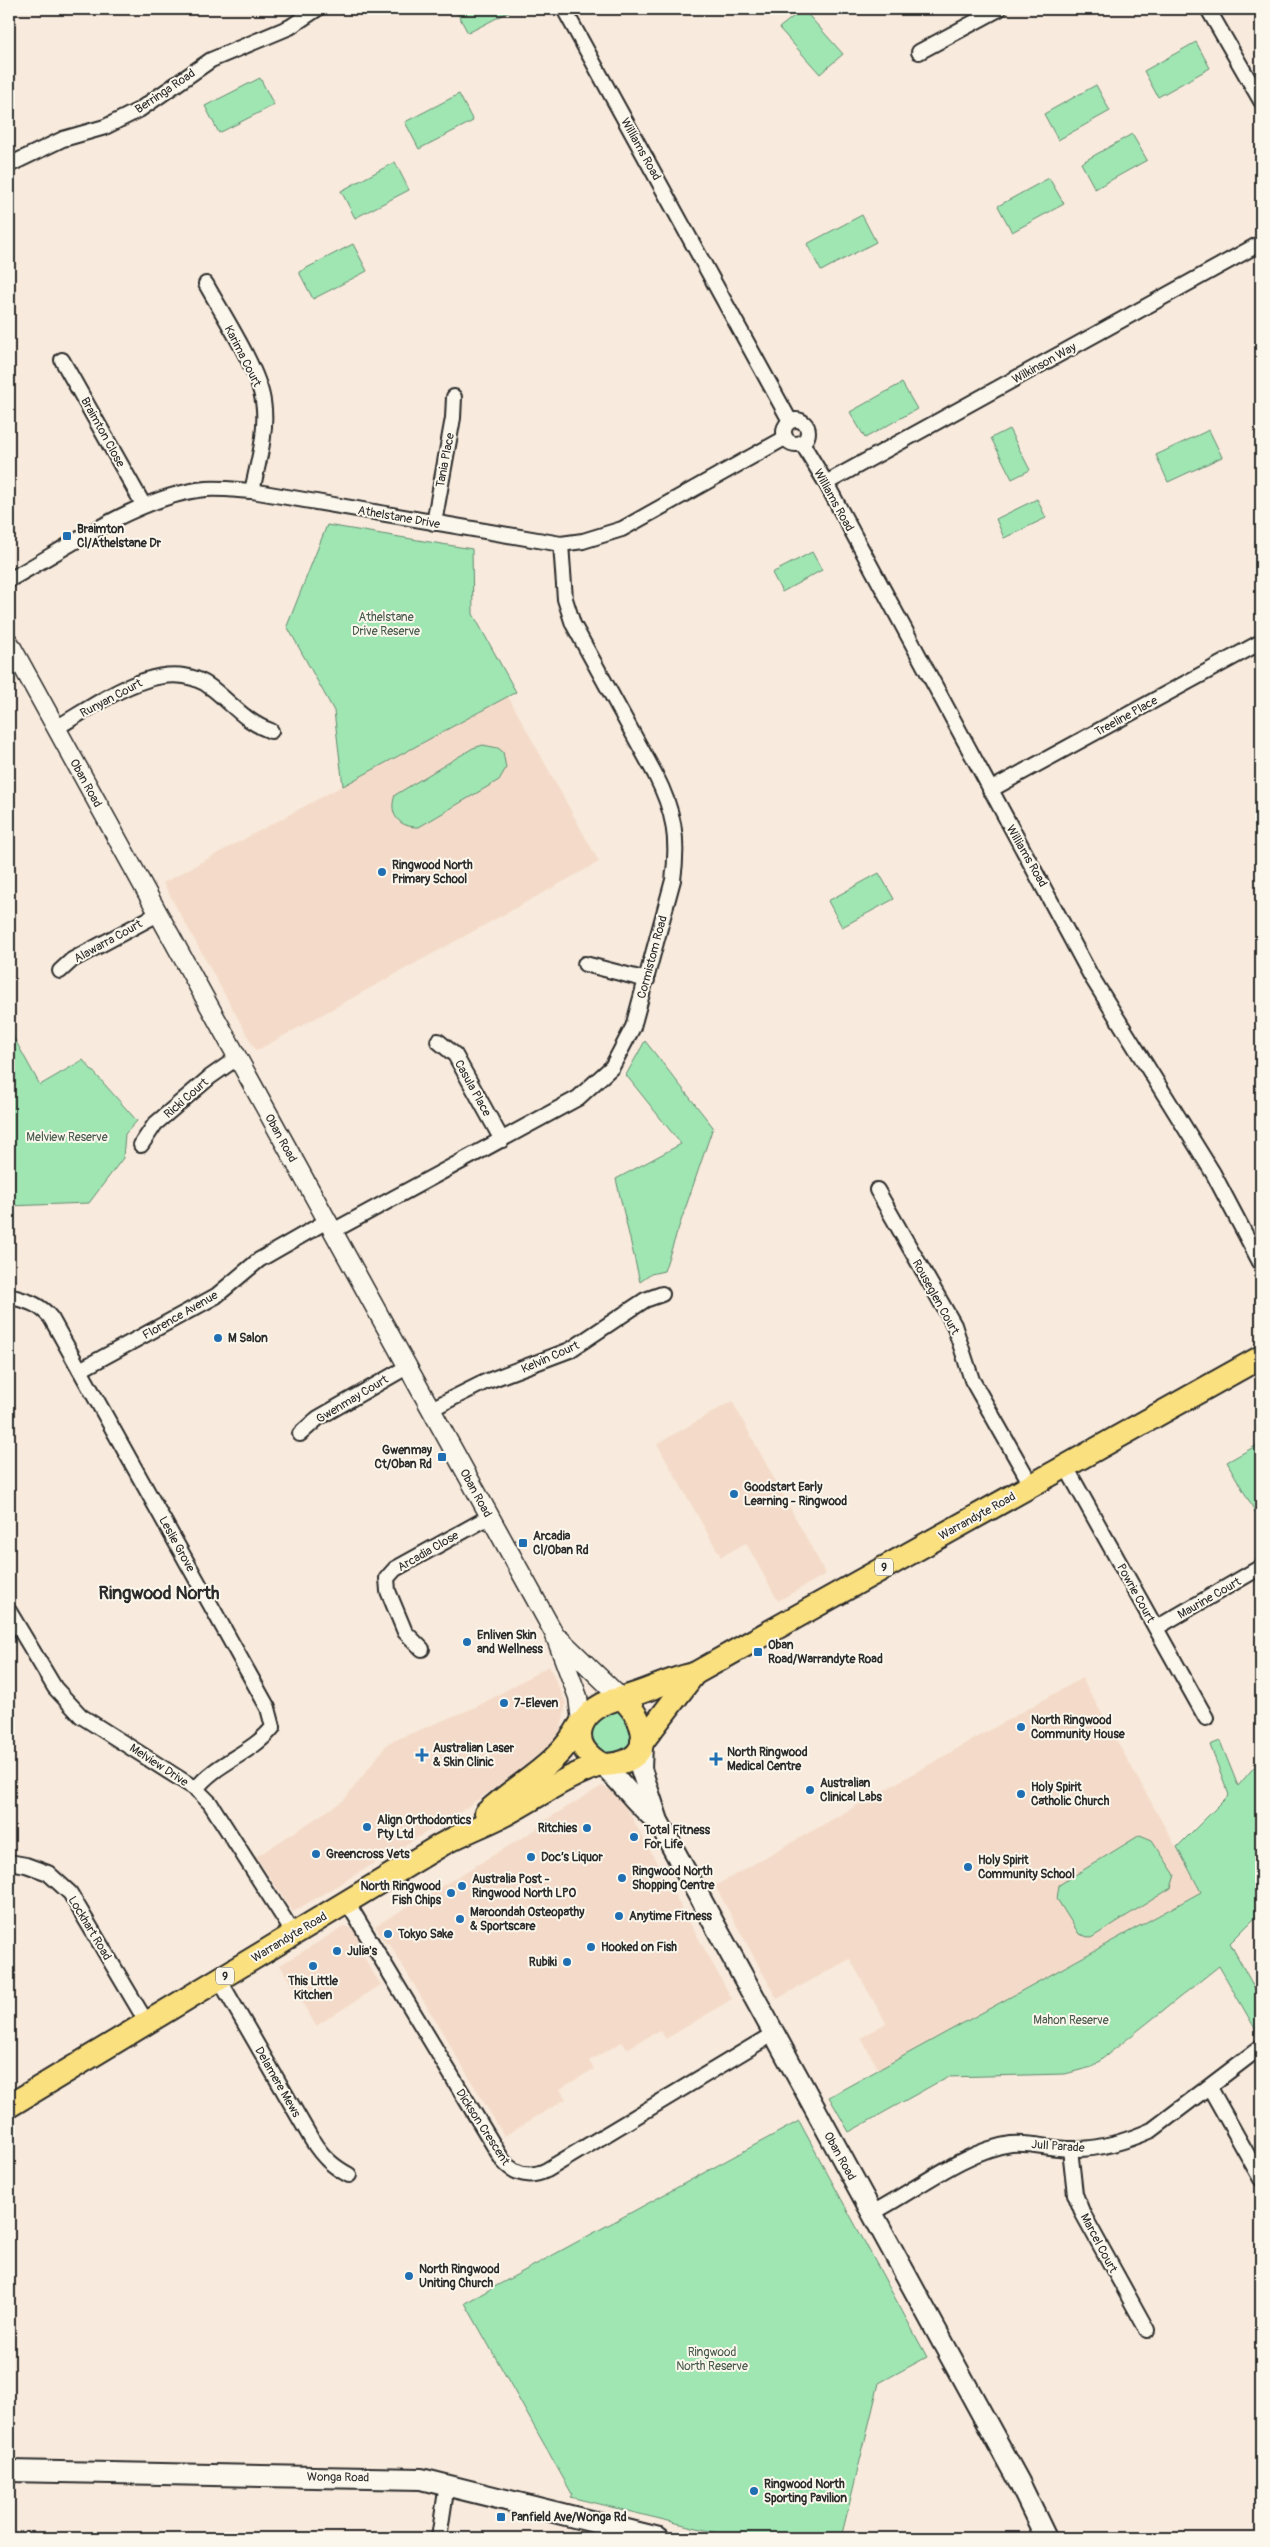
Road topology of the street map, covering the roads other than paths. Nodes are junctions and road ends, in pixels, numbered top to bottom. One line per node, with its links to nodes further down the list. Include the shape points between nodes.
1 (317, 9): 7 (street, Berringa Road, via 290,27 211,60 139,110 63,139)
2 (564, 9): 12 (street, Williams Road)
3 (999, 9): 5 (street)
4 (1208, 9): 6 (street)
5 (919, 52)
6 (1261, 101)
7 (9, 166)
8 (1261, 243): 15 (street, Wilkinson Way)
9 (206, 284): 16 (street, Karima Court, via 258,381 264,401 265,422)
10 (62, 360): 17 (street, Braimton Close)
11 (454, 397): 18 (street, Tania Place)
12 (790, 421): 13 (street, via 785,427); 14 (street, via 798,420 807,428 807,437)
13 (785, 438): 14 (street, via 790,443); 19 (street, Athelstane Drive, via 622,529)
14 (802, 443): 15 (street, Williams Road)
15 (826, 484): 25 (street, Williams Road)
16 (252, 491): 17 (street, Athelstane Drive, via 200,490); 18 (street, Athelstane Drive)
17 (143, 504): 20 (street, Athelstane Drive)
18 (434, 524): 19 (street, Athelstane Drive)
19 (561, 544): 29 (street, Cormistom Road, via 565,599 573,624 656,774 676,830 673,880)
20 (9, 580)
21 (9, 642): 23 (street, Oban Road)
22 (1261, 642): 25 (street, Treeline Place)
23 (56, 728): 24 (street, Runyan Court, via 139,682 167,674 197,680 212,687 256,726); 26 (street, Oban Road)
24 (271, 730)
25 (990, 790): 36 (street, Williams Road, via 1091,976 1213,1173)
26 (158, 914): 28 (street, Alawarra Court, via 72,960); 31 (street, Oban Road)
27 (585, 964): 29 (street)
28 (60, 971)
29 (647, 980): 32 (street, Cormistom Road, via 633,1027 612,1067 578,1098)
30 (438, 1041): 32 (street, Casula Place, via 455,1055)
31 (237, 1058): 33 (street, Ricki Court, via 155,1124); 35 (street, Oban Road)
32 (502, 1140): 35 (street, Cormistom Road)
33 (141, 1145)
34 (877, 1190): 45 (street, Rouseglen Court, via 954,1325 972,1380)
35 (330, 1226): 40 (street, Oban Road); 41 (street, Florence Avenue, via 259,1260 216,1296)
36 (1261, 1264)
37 (662, 1294): 42 (street, Kelvin Court, via 645,1300 570,1350 485,1382)
38 (9, 1296): 41 (street, Leslie Grove, via 43,1308)
39 (1261, 1357): 44 (main road, Warrandyte Road / 9)
40 (407, 1367): 42 (street, Oban Road); 43 (street, Gwenmay Court, via 318,1418)
41 (80, 1370): 58 (street, Leslie Grove, via 268,1708 273,1726 263,1740 209,1774)
42 (430, 1409): 46 (street, Oban Road)
43 (300, 1434)
44 (1066, 1467): 45 (main road, Warrandyte Road / 9); 49 (street, Powrie Court)
45 (1032, 1486): 52 (main road, Warrandyte Road / 9)
46 (489, 1517): 50 (street, Oban Road); 51 (street, Arcadia Close, via 396,1569 387,1578 388,1591 405,1632)
47 (1261, 1567): 49 (street, Maurine Court)
48 (9, 1611): 58 (street, Melview Drive, via 55,1688 81,1716)
49 (1156, 1628): 54 (street, Powrie Court)
50 (554, 1633): 53 (street, Oban Road); 55 (street, Oban Road, via 578,1697)
51 (422, 1649)
52 (694, 1674): 53 (main road, Warrandyte Road / 9, via 645,1693); 56 (main road, Warrandyte Road / 9)
53 (621, 1698): 55 (main road, 9, via 594,1709); 56 (main road, via 640,1718)
54 (1206, 1718)
55 (581, 1723): 57 (main road, via 582,1743 592,1758); 60 (main road, Warrandyte Road / 9, via 554,1761 494,1806)
56 (642, 1743): 57 (main road, 9, via 627,1762); 59 (main road, Oban Road, via 641,1769)
57 (602, 1765): 59 (main road, Oban Road); 60 (main road, Warrandyte Road / 9, via 578,1773 499,1818)
58 (196, 1789): 63 (street, Melview Drive, via 210,1803)
59 (658, 1821): 66 (main road, Oban Road)
60 (467, 1831): 62 (main road, Warrandyte Road / 9)
61 (9, 1862): 65 (street, Lockhart Road, via 48,1873 70,1893)
62 (347, 1902): 63 (main road, Warrandyte Road / 9); 66 (street, Dickson Crescent, via 502,2161 519,2173 539,2174 547,2170)
63 (294, 1934): 64 (main road, Warrandyte Road / 9)
64 (219, 1979): 65 (main road, Warrandyte Road / 9); 71 (street, Delamere Mews, via 322,2156)
65 (147, 2023): 69 (main road, Warrandyte Road / 9)
66 (773, 2034): 73 (main road, Oban Road)
67 (1261, 2047): 68 (street, Jull Parade)
68 (1210, 2088): 70 (street, Jull Parade, via 1152,2130 1112,2144); 72 (street)
69 (9, 2106)
70 (1070, 2149): 73 (street, Jull Parade, via 1034,2144 992,2148 968,2158); 74 (street, Marcel Court, via 1076,2194 1083,2214)
71 (349, 2175)
72 (1261, 2179)
73 (872, 2214): 77 (main road, Oban Road)
74 (1147, 2330)
75 (9, 2471): 76 (main road, Wonga Road, via 405,2478)
76 (447, 2484): 78 (main road, Wonga Road); 79 (street)
77 (1023, 2489): 81 (main road, Oban Road); 82 (main road, Oban Road)
78 (638, 2536): 80 (main road, Wonga Road)
79 (439, 2538)
80 (659, 2538)
81 (1046, 2538)
82 (1057, 2538)

